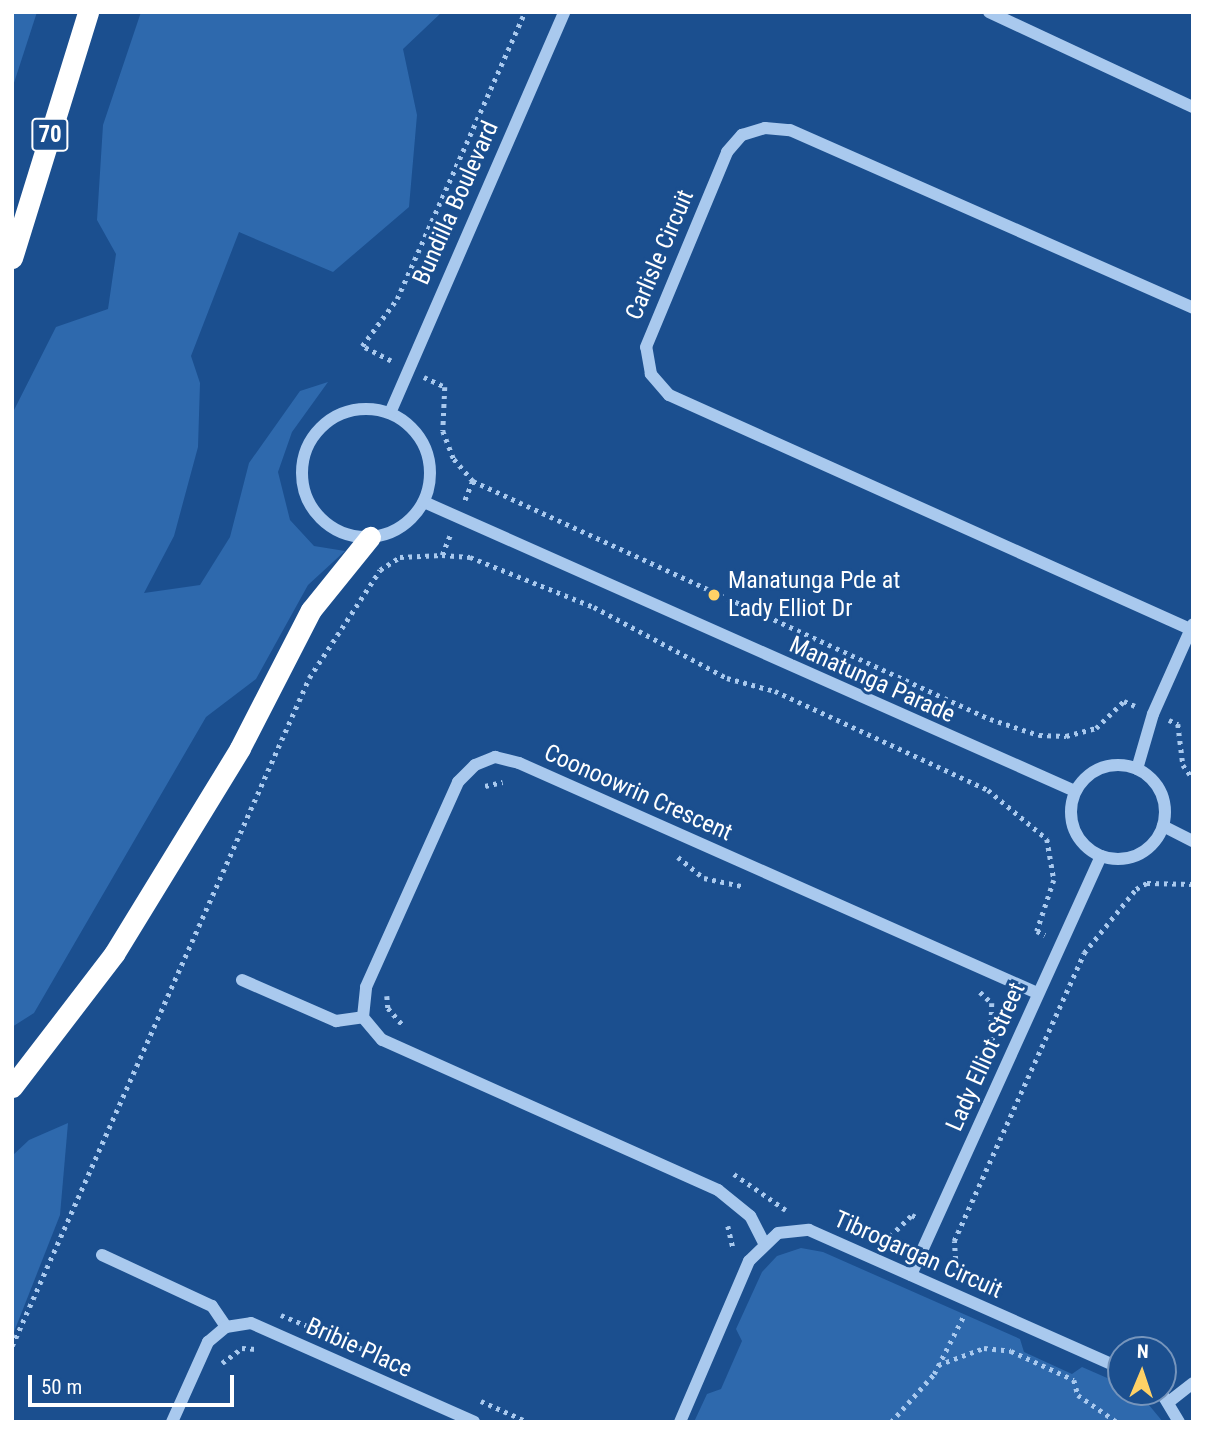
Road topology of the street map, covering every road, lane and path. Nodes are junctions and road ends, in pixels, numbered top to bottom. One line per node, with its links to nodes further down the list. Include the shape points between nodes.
1 (88, 12): 6 (highway, 70)
2 (525, 12): 8 (path, via 397,299 362,346)
3 (564, 12): 10 (street, Bundilla Boulevard)
4 (989, 12): 5 (street)
5 (1193, 107)
6 (12, 258)
7 (1193, 308): 17 (street, Carlisle Circuit, via 790,130 765,128 742,135 727,152 646,347 651,374 669,395)
8 (373, 353)
9 (433, 382): 11 (path, via 444,387 443,431 454,459)
10 (390, 413): 13 (street, via 422,441 430,463); 14 (street, via 368,408 323,423 301,466 312,510 347,535)
11 (473, 481): 12 (path); 18 (path, via 990,719 1039,735 1066,736 1097,728 1124,701)
12 (469, 491)
13 (424, 502): 14 (street, via 410,520); 23 (street, Manatunga Parade)
14 (370, 537): 38 (highway, via 311,610 240,748 121,943)
15 (446, 545): 16 (path)
16 (442, 555): 30 (path, via 470,557 594,607 727,678 775,691 988,790 1047,839 1055,858); 51 (path, via 400,557 380,570 309,678)
17 (1192, 626): 18 (street)
18 (1153, 713): 19 (street); 20 (path, via 1178,724 1183,765)
19 (1137, 769): 23 (street, via 1098,769); 24 (street, via 1163,796)
20 (1193, 779)
21 (511, 783): 22 (path, via 499,781)
22 (480, 790)
23 (1075, 790): 27 (street, via 1070,806 1077,837)
24 (1163, 826): 25 (street); 27 (street, via 1139,854)
25 (1193, 841)
26 (664, 851): 29 (path, via 704,878)
27 (1101, 856): 34 (street, Lady Elliot Street)
28 (1193, 884): 48 (path, via 1147,883 1136,889 1084,953 954,1241 956,1268 977,1283)
29 (752, 891)
30 (1037, 931)
31 (242, 980): 35 (street, via 337,1021)
32 (970, 987): 37 (path, via 992,1003 991,1038)
33 (387, 992): 36 (path, via 394,1020)
34 (1037, 993): 35 (street, Coonoowrin Crescent, via 495,757 458,782 366,987); 47 (street, Lady Elliot Street)
35 (363, 1017): 44 (street, via 382,1040 718,1190 750,1216)
36 (411, 1030)
37 (998, 1042)
38 (12, 1087)
39 (727, 1170): 40 (path, via 772,1206)
40 (800, 1211)
41 (724, 1218): 46 (path, via 733,1234)
42 (920, 1219): 43 (path, via 912,1215 890,1237)
43 (861, 1230)
44 (764, 1243): 47 (street, Tibrogargan Circuit, via 778,1233 809,1230); 60 (street, via 749,1261)
45 (102, 1255): 49 (street, via 204,1301)
46 (728, 1262)
47 (911, 1275): 48 (street, Tibrogargan Circuit)
48 (970, 1301): 52 (street, Tibrogargan Circuit); 53 (path)
49 (226, 1327): 58 (street, via 208,1342); 59 (street, Bribie Place, via 251,1323)
50 (267, 1343): 54 (path, via 263,1352 229,1354)
51 (12, 1346)
52 (1107, 1362)
53 (938, 1366): 61 (path); 62 (path, via 984,1348 1011,1351 1074,1380 1078,1395)
54 (216, 1375)
55 (1193, 1383): 56 (street)
56 (1177, 1391)
57 (1171, 1406): 63 (street)
58 (172, 1422)
59 (474, 1422)
60 (680, 1422)
61 (891, 1422)
62 (1117, 1422)
63 (1180, 1422)

